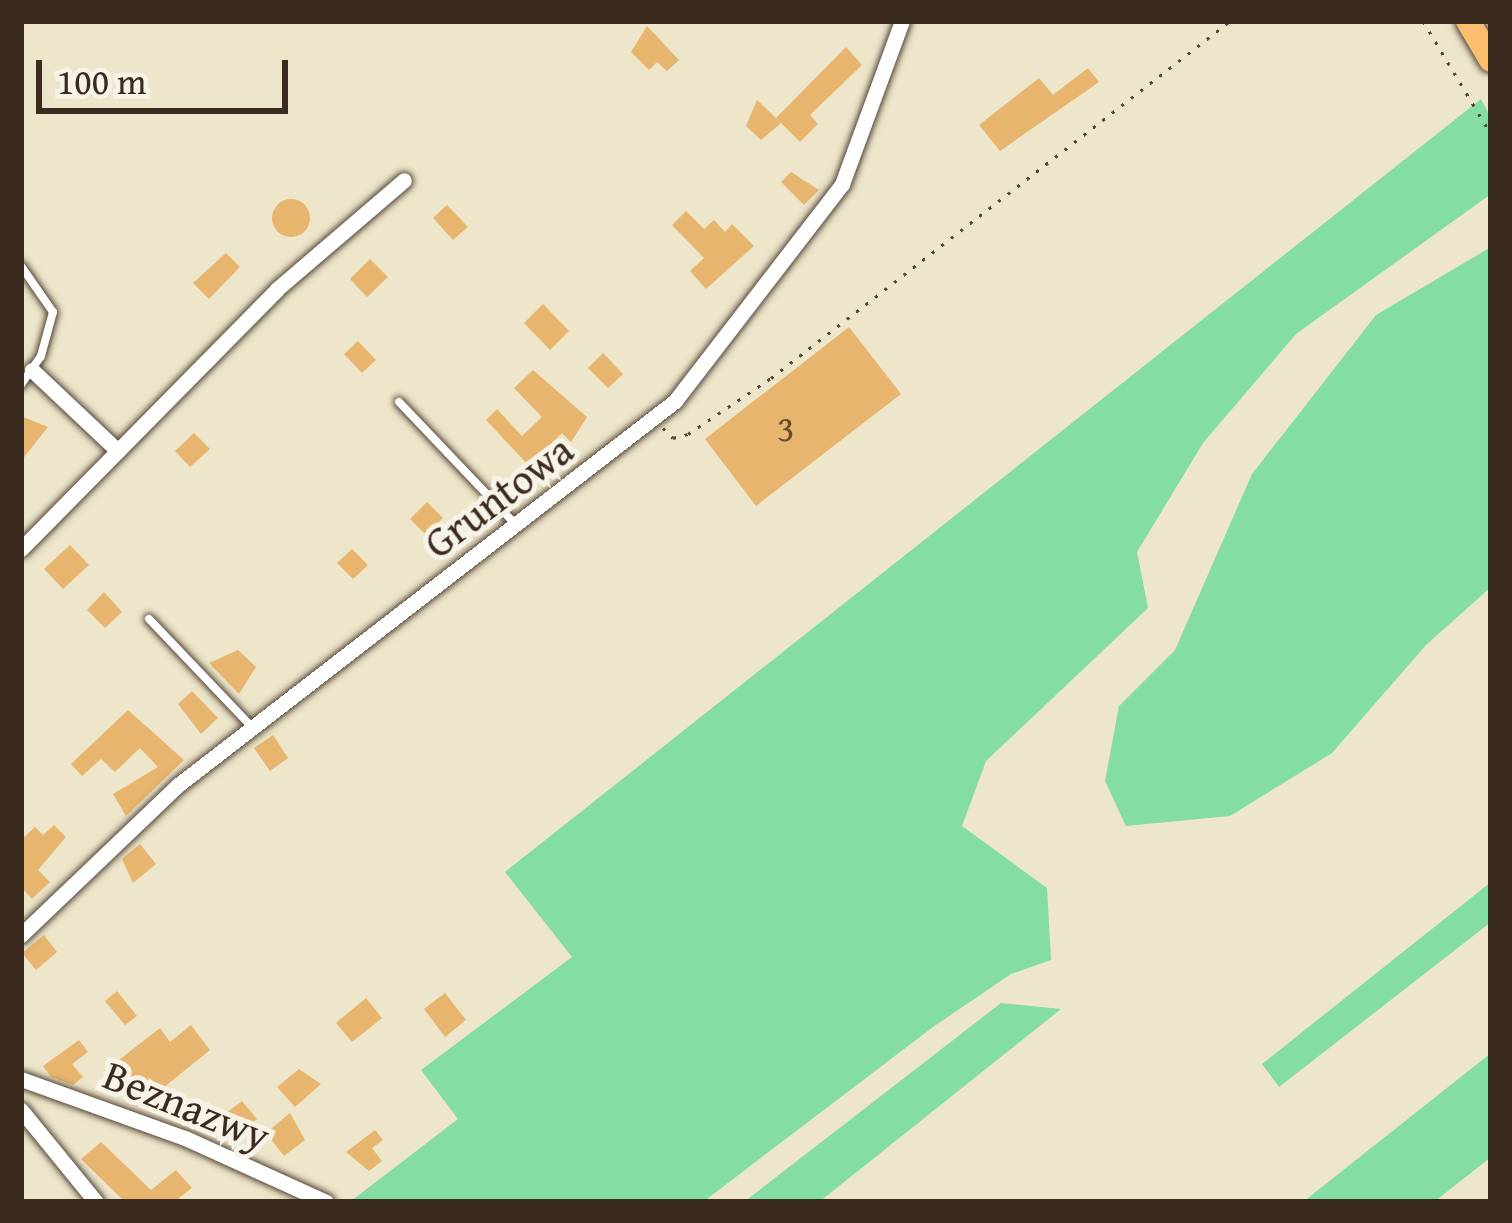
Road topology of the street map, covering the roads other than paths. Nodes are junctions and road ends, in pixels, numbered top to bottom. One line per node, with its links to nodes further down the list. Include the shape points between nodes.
1 (902, 21): 10 (street, Gruntowa, via 842,184 656,420)
2 (1468, 21): 3 (main road)
3 (1491, 60)
4 (404, 180): 9 (street, via 277,290)
5 (21, 266): 6 (lane, via 53,312)
6 (32, 370): 7 (lane); 9 (street)
7 (21, 385)
8 (399, 402): 10 (lane)
9 (118, 451): 11 (street)
10 (518, 526): 13 (street, Gruntowa)
11 (21, 548)
12 (149, 619): 13 (lane)
13 (253, 729): 14 (street, Gruntowa, via 147,811)
14 (21, 935)
15 (21, 1079): 18 (street, Beznazwy, via 185,1138)
16 (21, 1110): 17 (street)
17 (96, 1202)
18 (326, 1202)

